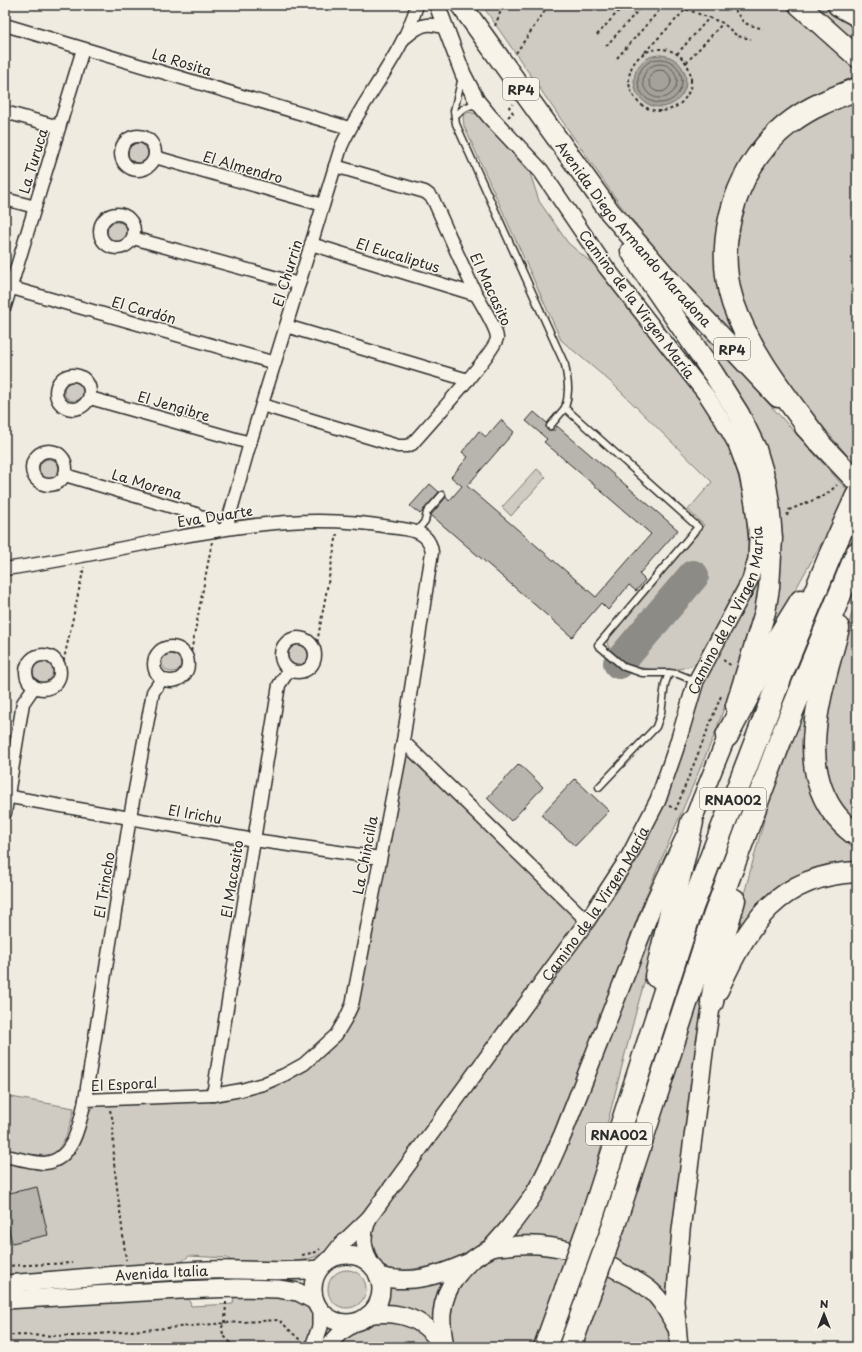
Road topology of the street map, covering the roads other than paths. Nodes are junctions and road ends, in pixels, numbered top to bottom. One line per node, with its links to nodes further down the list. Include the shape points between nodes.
1 (417, 5): 9 (street, El Churrin)
2 (438, 5): 8 (street, Camino de la Virgen María)
3 (461, 5): 24 (main road, Avenida Diego Armando Maradona / RP4)
4 (799, 5): 11 (main road)
5 (839, 5): 6 (highway)
6 (857, 15)
7 (5, 26): 10 (street, La Rosita)
8 (445, 28): 9 (street, El Churrin, via 427,24 417,27); 12 (street, Camino de la Virgen María)
9 (404, 39): 18 (street, El Churrin)
10 (83, 49): 17 (street, La Turuca); 18 (street, La Rosita)
11 (857, 57)
12 (462, 74): 14 (street, Camino de la Virgen María); 16 (lane, via 456,98)
13 (850, 92): 38 (highway, via 811,108 773,137 746,174 730,214 727,238 728,284 741,321 774,380)
14 (480, 104): 16 (lane, via 469,105); 54 (street, Camino de la Virgen María, via 541,171 606,267 707,396 736,444 747,474 753,504 757,538 756,559 750,580)
15 (5, 112): 17 (street)
16 (455, 117): 36 (lane, via 565,366 569,383)
17 (59, 127): 23 (street, La Turuca)
18 (349, 128): 20 (street, El Churrin)
19 (155, 157): 22 (street, El Almendro)
20 (335, 166): 22 (street, El Churrin); 29 (street, El Macasito, via 430,195)
21 (5, 199): 23 (street)
22 (323, 205): 26 (street, El Churrin)
23 (35, 208): 28 (street, La Turuca)
24 (610, 212): 38 (main road, Avenida Diego Armando Maradona / RP4, via 682,295); 56 (main road, via 641,268 739,414 756,449 765,479 772,538 769,588 765,612)
25 (133, 238): 27 (street)
26 (311, 244): 27 (street, El Churrin); 29 (street, El Eucaliptus)
27 (299, 284): 31 (street, El Churrin)
28 (8, 286): 30 (street, La Turuca); 32 (street, El Cardón)
29 (477, 295): 33 (street, El Macasito, via 497,338 494,346)
30 (5, 306)
31 (286, 326): 32 (street, El Churrin); 33 (street)
32 (275, 363): 35 (street, El Churrin)
33 (468, 380): 35 (street, El Macasito, via 412,444 407,446 398,446)
34 (90, 398): 39 (street, El Jengibre)
35 (262, 404): 39 (street, El Churrin)
36 (565, 408): 37 (lane); 52 (lane, via 698,527 598,645 624,667 642,673)
37 (550, 426)
38 (817, 439): 41 (main road, Avenida Diego Armando Maradona / RP4)
39 (250, 443): 44 (street, El Churrin)
40 (65, 475): 44 (street, La Morena, via 196,514)
41 (857, 482)
42 (442, 495): 45 (lane, via 427,512 425,521)
43 (857, 496): 47 (highway, RNA002)
44 (220, 529): 45 (street, Eva Duarte, via 275,522 340,520); 49 (street, Eva Duarte)
45 (417, 532): 46 (street, Eva Duarte)
46 (428, 540): 57 (street, La Chincilla, via 432,552)
47 (832, 551): 56 (highway, via 780,634); 70 (highway, RNA002, via 698,892)
48 (857, 553): 50 (highway, RNA002)
49 (5, 569)
50 (847, 577): 61 (highway, RNA002); 64 (highway, via 839,624 817,711 814,751 816,773 822,793 831,810)
51 (288, 670): 51 (street, via 280,656 284,644 294,638 306,640 315,654 315,660 309,669 299,673); 65 (street, El Macasito, via 279,685)
52 (669, 673): 54 (lane); 58 (lane, via 656,727)
53 (162, 679): 53 (street, via 154,667 157,654 169,647 182,650 189,663 184,677 177,681); 62 (street, El Trincho, via 153,692)
54 (696, 681): 68 (street, Camino de la Virgen María, via 658,800 628,858)
55 (34, 687): 55 (street, via 27,678 26,667 29,662 38,655 54,658 61,673 56,684 46,689); 59 (street, via 23,703)
56 (727, 736): 63 (main road)
57 (403, 741): 66 (street, La Chincilla); 68 (street)
58 (599, 787)
59 (6, 797): 60 (street); 62 (street, El Irichu)
60 (5, 813)
61 (752, 813): 69 (highway, via 740,878 721,946); 88 (highway, RNA002, bridge, via 715,914 614,1225)
62 (130, 817): 65 (street, El Irichu); 72 (street, El Trincho)
63 (692, 822): 70 (highway, via 656,977); 75 (main road, via 655,900 546,1172 531,1199)
64 (857, 835)
65 (254, 840): 66 (street, El Irichu); 71 (street, El Macasito)
66 (380, 858): 71 (street, La Chincilla, via 352,1005 336,1035 304,1064 284,1076 241,1090)
67 (857, 872): 69 (main road, via 819,877 801,884 784,894 765,911 733,957)
68 (587, 921): 74 (street, Camino de la Virgen María)
69 (712, 1002): 83 (main road, via 681,1230 675,1301)
70 (645, 1050): 87 (highway, RNA002, bridge, via 592,1217)
71 (213, 1095): 72 (street, El Esporal)
72 (85, 1100): 73 (street, El Esporal, via 68,1151 58,1160 44,1163)
73 (5, 1156)
74 (369, 1218): 76 (street, Camino de la Virgen María); 78 (street, Camino de la Virgen María, via 364,1245)
75 (491, 1248): 77 (main road); 83 (main road, via 537,1245 562,1249 605,1263 650,1290 671,1318)
76 (323, 1259): 78 (main road, via 351,1256 364,1260); 79 (main road, Avenida Italia, via 298,1271 184,1271); 81 (main road, via 313,1285)
77 (469, 1262): 78 (main road, via 426,1278 404,1280); 86 (main road, via 449,1288 444,1300)
78 (375, 1271): 82 (main road, via 381,1287 380,1297 376,1307)
79 (5, 1284)
80 (5, 1300): 81 (main road, Avenida Italia, via 236,1288 298,1292)
81 (318, 1306): 82 (main road, via 328,1318 338,1322 348,1323); 84 (street, via 320,1327)
82 (363, 1318): 85 (street, via 339,1334); 86 (main road, via 381,1313 400,1315 417,1321 432,1332)
83 (680, 1341)
84 (313, 1347)
85 (327, 1347)
86 (444, 1347)
87 (545, 1347)
88 (570, 1347)

